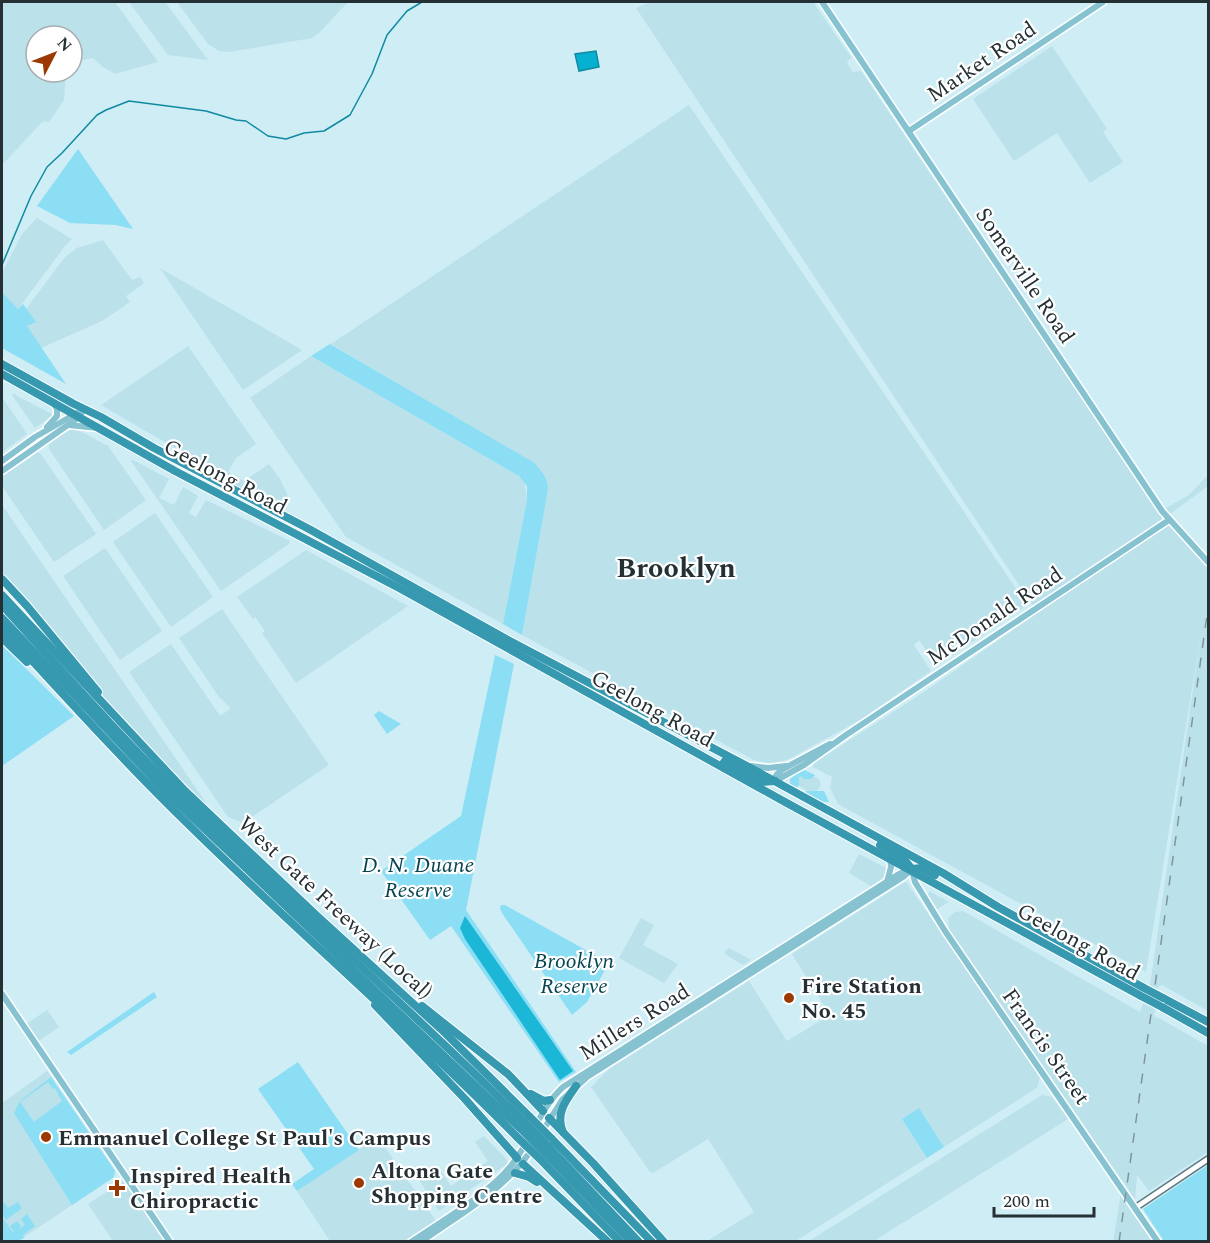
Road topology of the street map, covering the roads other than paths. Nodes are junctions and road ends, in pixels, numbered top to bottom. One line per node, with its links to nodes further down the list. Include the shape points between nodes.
1 (822, 2): 3 (main road, Somerville Road)
2 (1103, 2): 3 (main road, Market Road)
3 (909, 131): 15 (main road, Somerville Road)
4 (2, 364): 7 (highway, Geelong Road)
5 (2, 374): 6 (highway, Geelong Road)
6 (54, 404): 8 (highway, Geelong Road); 11 (main road, via 56,417)
7 (85, 409): 8 (main road); 16 (highway, Geelong Road)
8 (76, 416): 9 (main road); 10 (highway, Geelong Road); 11 (main road)
9 (67, 426): 10 (main road); 12 (main road)
10 (98, 428): 17 (highway, Geelong Road)
11 (35, 437): 12 (main road); 13 (main road)
12 (40, 444): 14 (main road)
13 (2, 461)
14 (2, 471)
15 (1168, 520): 18 (main road, Somerville Road); 30 (main road, McDonald Road)
16 (307, 528): 17 (highway); 26 (highway, Geelong Road)
17 (303, 537): 27 (highway, Geelong Road)
18 (1209, 562)
19 (2, 579): 31 (highway)
20 (2, 595): 31 (highway, West Gate Freeway (Local))
21 (2, 605): 55 (highway, via 192,807 442,1043)
22 (2, 618): 55 (highway, via 168,794)
23 (2, 628): 25 (highway, West Gate Freeway (Local))
24 (2, 638): 25 (highway)
25 (54, 684): 44 (highway, West Gate Freeway (Local), via 159,796)
26 (659, 721): 27 (highway); 29 (highway, Geelong Road)
27 (656, 729): 28 (highway, Geelong Road)
28 (691, 749): 32 (highway, via 762,782); 34 (highway, Geelong Road)
29 (745, 765): 30 (main road); 32 (highway, Geelong Road)
30 (791, 768): 32 (main road, McDonald Road, via 777,774); 33 (main road)
31 (170, 775): 45 (highway, West Gate Freeway (Local))
32 (774, 781): 33 (highway, Geelong Road); 34 (highway, via 774,788)
33 (789, 789): 35 (highway, Geelong Road)
34 (785, 802): 36 (highway, Geelong Road)
35 (852, 825): 37 (highway, via 904,859); 43 (highway, Geelong Road)
36 (890, 858): 37 (highway, Geelong Road); 39 (main road)
37 (911, 869): 38 (main road, Millers Road); 39 (main road, Millers Road); 40 (highway, Geelong Road); 41 (main road); 43 (highway, via 926,870)
38 (905, 876): 39 (main road, Millers Road); 42 (main road)
39 (888, 884): 50 (main road, Millers Road); 52 (main road, Millers Road, via 569,1083)
40 (936, 884): 41 (main road, via 925,886); 46 (highway, Geelong Road)
41 (921, 892): 42 (main road)
42 (925, 900): 61 (main road, Francis Street)
43 (998, 907): 46 (highway, Geelong Road)
44 (291, 922): 55 (highway, West Gate Freeway (Local), via 429,1049); 59 (highway, via 447,1079)
45 (374, 968): 51 (highway, via 500,1066); 55 (highway, West Gate Freeway (Local), via 442,1030)
46 (1143, 992): 48 (highway, Geelong Road, bridge); 49 (highway, Geelong Road, bridge)
47 (2, 994): 64 (main road)
48 (1209, 1022)
49 (1209, 1033)
50 (576, 1086): 54 (main road, Millers Road); 56 (highway, via 562,1109)
51 (524, 1091): 52 (highway); 53 (highway)
52 (550, 1100): 53 (main road, Millers Road)
53 (543, 1111): 54 (main road); 59 (main road, Millers Road)
54 (549, 1118): 56 (highway); 59 (main road, Millers Road)
55 (524, 1126): 57 (highway, bridge); 57 (highway, West Gate Freeway (Local), bridge)
56 (563, 1134): 72 (highway)
57 (545, 1148): 68 (highway, West Gate Freeway (Local)); 69 (highway); 70 (highway); 71 (highway, West Gate Freeway (Local))
58 (1209, 1159): 61 (street)
59 (520, 1161): 60 (main road, Millers Road); 62 (highway); 63 (main road, Millers Road)
60 (515, 1173): 62 (highway, via 529,1177); 63 (main road, Millers Road)
61 (1135, 1208): 73 (main road, Francis Street)
62 (578, 1215): 67 (highway)
63 (441, 1224): 65 (main road, Millers Road); 66 (main road, Millers Road)
64 (170, 1242)
65 (411, 1242)
66 (421, 1242)
67 (608, 1242)
68 (620, 1242)
69 (631, 1242)
70 (639, 1242)
71 (652, 1242)
72 (664, 1242)
73 (1158, 1242)

